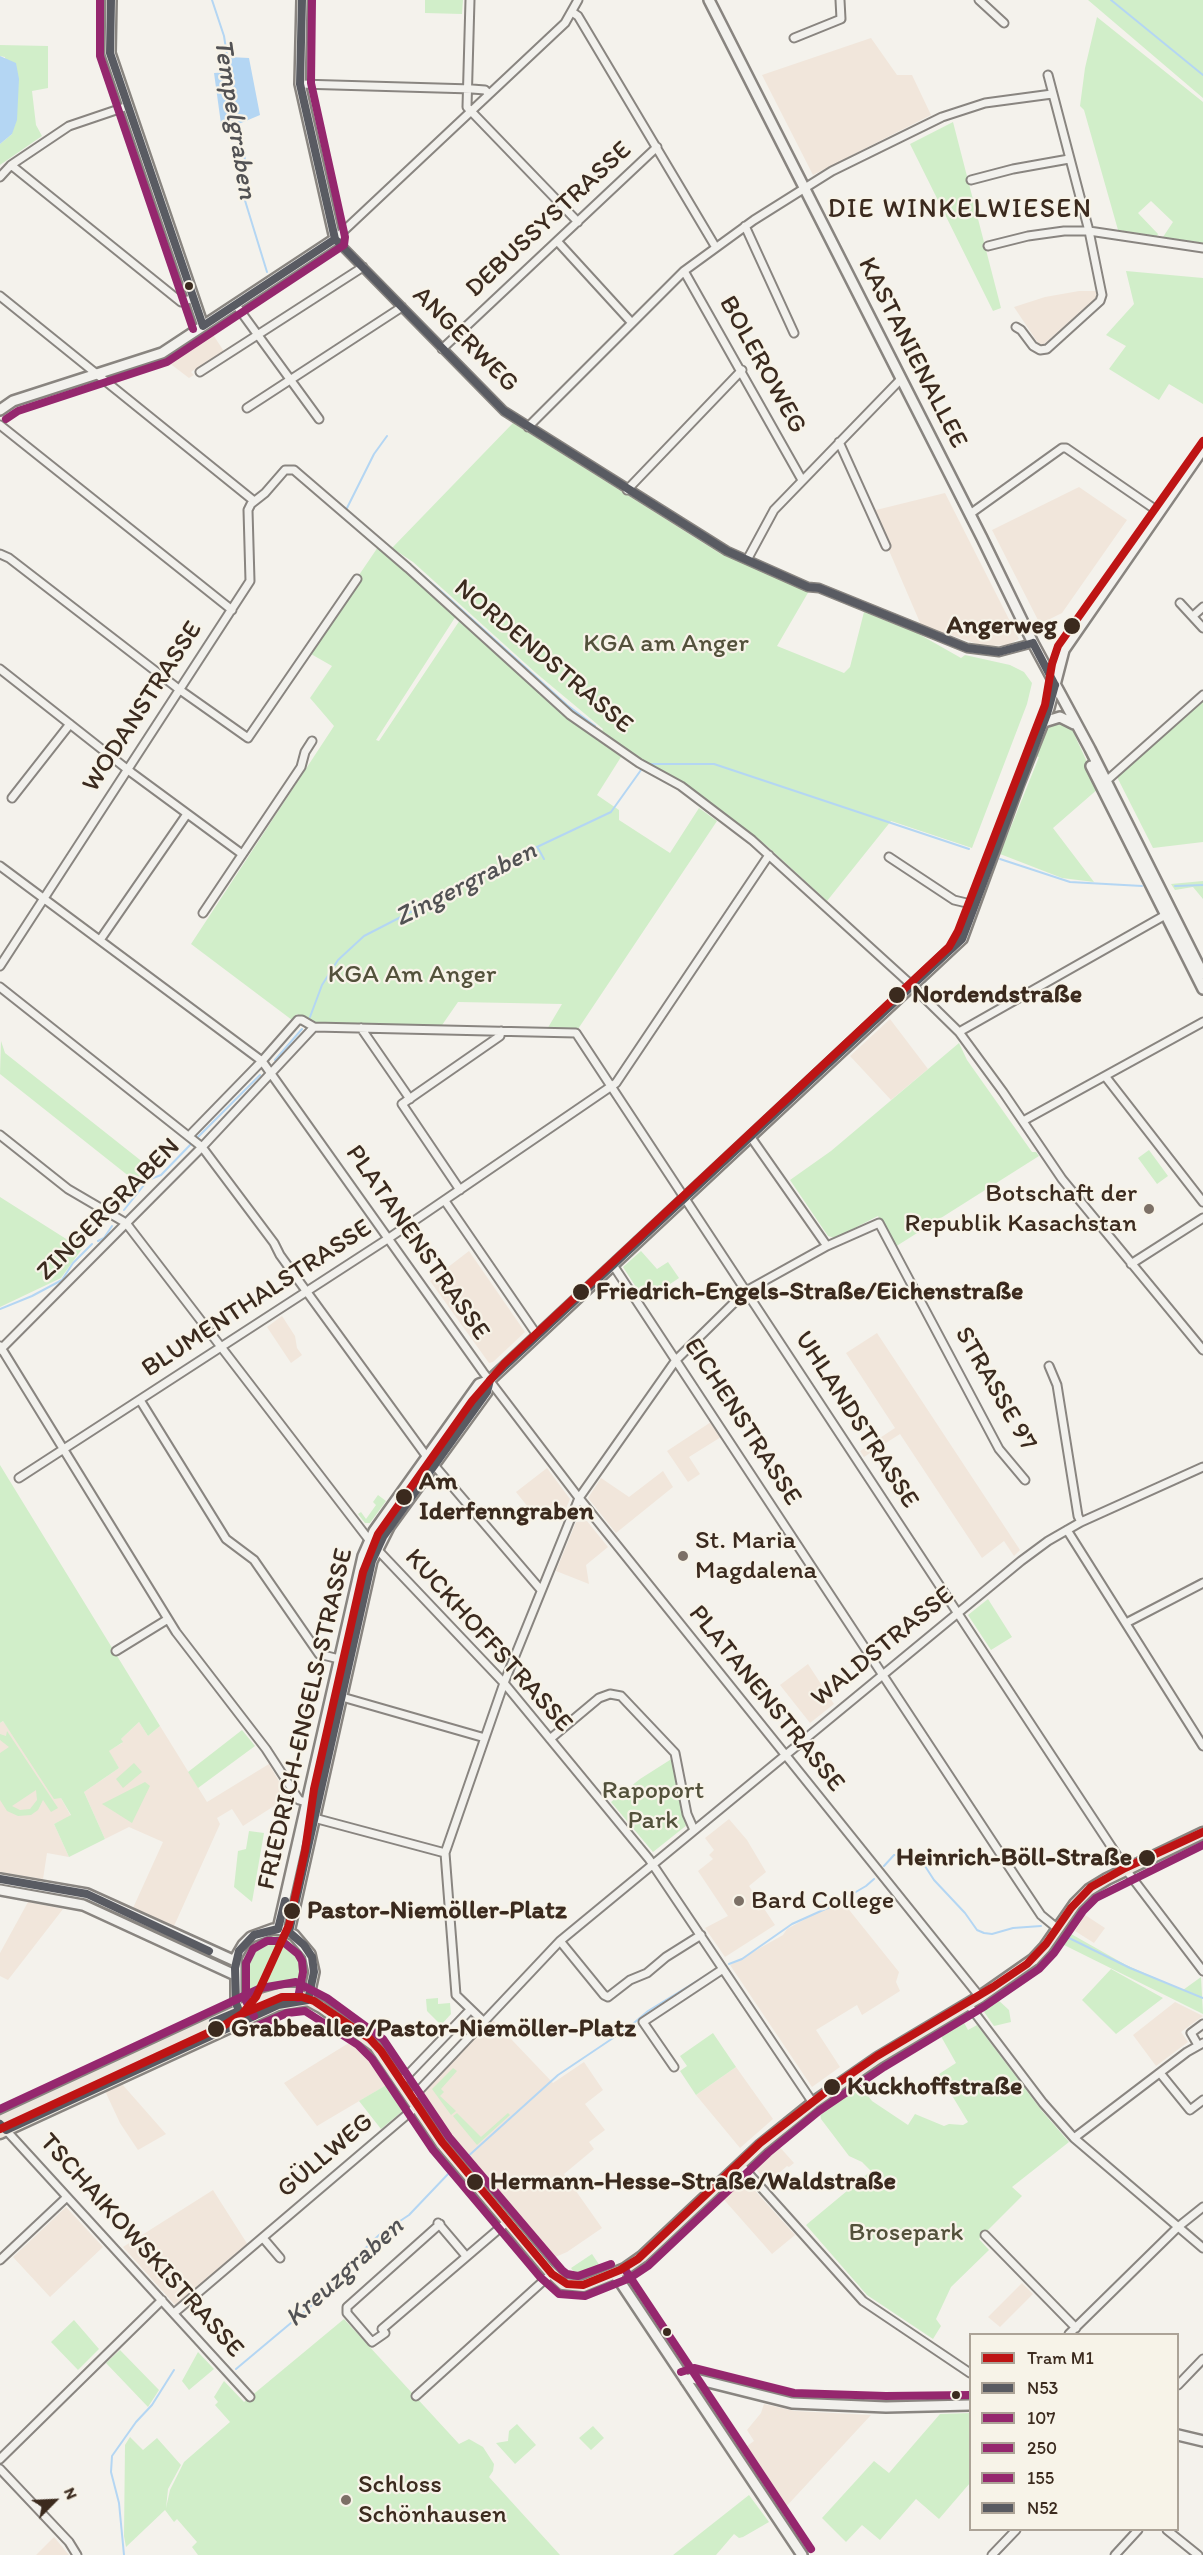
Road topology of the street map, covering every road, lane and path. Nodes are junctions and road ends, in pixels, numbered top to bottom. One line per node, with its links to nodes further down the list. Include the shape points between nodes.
1 (111, 0): 16 (main road, via 110,53)
2 (302, 0): 12 (main road)
3 (470, 0): 13 (street)
4 (578, 0): 8 (street)
5 (709, 0): 23 (main road, KASTANIENALLEE)
6 (840, 0): 10 (street, via 841,19)
7 (980, 0): 9 (street)
8 (572, 12): 14 (street); 18 (street)
9 (1004, 23)
10 (794, 38)
11 (1048, 75): 15 (street)
12 (300, 84): 13 (street); 27 (main road)
13 (468, 89): 14 (street); 17 (street, via 467,107)
14 (489, 94): 17 (street)
15 (1052, 94): 19 (street); 23 (street, via 985,103 956,112)
16 (128, 106): 20 (street, via 69,126); 35 (main road)
17 (472, 111): 24 (street); 27 (street)
18 (657, 147): 24 (street, DEBUSSYSTRASSE); 29 (street)
19 (1069, 159): 22 (street); 26 (street)
20 (11, 165): 21 (street); 35 (street, via 181,302)
21 (0, 177)
22 (971, 180)
23 (804, 188): 25 (street); 48 (main road, KASTANIENALLEE)
24 (578, 222): 28 (street, DEBUSSYSTRASSE)
25 (745, 226): 29 (street); 41 (street)
26 (1089, 231): 30 (street, via 1028,236); 31 (street); 40 (street, via 1101,288 1100,301 1047,349 1033,346)
27 (334, 239): 32 (street, ANGERWEG); 36 (main road)
28 (557, 241): 38 (street); 43 (street, DEBUSSYSTRASSE)
29 (716, 246): 33 (street)
30 (988, 246)
31 (1203, 248)
32 (363, 267): 37 (street, ANGERWEG); 42 (street)
33 (684, 271): 38 (street); 44 (street, BOLEROWEG)
34 (0, 296): 46 (street)
35 (194, 298): 39 (main road)
36 (236, 305): 39 (main road); 42 (street)
37 (402, 307): 43 (street, ANGERWEG); 47 (street)
38 (633, 323): 53 (street)
39 (203, 326): 46 (main road, via 162,352)
40 (1016, 327)
41 (794, 333)
42 (258, 335): 45 (street); 47 (street)
43 (442, 349): 53 (street, ANGERWEG, via 504,411)
44 (742, 370): 56 (street, BOLEROWEG); 57 (street)
45 (200, 372)
46 (97, 374): 50 (main road, via 13,401); 58 (street)
47 (290, 379): 49 (street); 51 (street)
48 (901, 379): 54 (street); 60 (main road, KASTANIENALLEE)
49 (247, 408)
50 (0, 410)
51 (319, 419)
52 (0, 425): 67 (street)
53 (528, 427): 57 (street, ANGERWEG)
54 (839, 442): 56 (street); 61 (street)
55 (1203, 449): 59 (main road, FRIEDRICH-ENGELS-STRASSE)
56 (802, 480): 63 (street, via 774,510)
57 (627, 490): 63 (street, ANGERWEG)
58 (254, 501): 67 (street, WODANSTRASSE, via 248,510 250,581); 84 (street, NORDENDSTRASSE, via 289,468 294,470 570,715 639,763 681,786)
59 (1159, 512): 60 (street, via 1062,448); 72 (main road, FRIEDRICH-ENGELS-STRASSE, via 1066,645)
60 (970, 514): 70 (main road, KASTANIENALLEE)
61 (886, 546)
62 (0, 554): 73 (street)
63 (747, 560): 70 (street, ANGERWEG, via 967,648 999,652)
64 (357, 579): 73 (street, via 249,738)
65 (1180, 603): 68 (street)
66 (1203, 607): 68 (street)
67 (232, 610): 73 (street, WODANSTRASSE)
68 (1193, 616): 69 (street)
69 (1203, 628)
70 (1032, 643): 72 (main road, KASTANIENALLEE)
71 (0, 670): 76 (street)
72 (1055, 685): 75 (main road, FRIEDRICH-ENGELS-STRASSE); 77 (main road, KASTANIENALLEE)
73 (180, 690): 79 (street, WODANSTRASSE)
74 (1203, 695): 80 (street)
75 (1044, 722): 77 (main road, via 1060,717); 88 (main road, FRIEDRICH-ENGELS-STRASSE)
76 (70, 724): 79 (street); 81 (street)
77 (1075, 725): 80 (main road, KASTANIENALLEE)
78 (312, 741): 83 (street, via 301,767)
79 (127, 769): 82 (street); 87 (street, WODANSTRASSE)
80 (1103, 784): 90 (main road, KASTANIENALLEE)
81 (12, 798)
82 (187, 814): 83 (street); 91 (street)
83 (242, 854): 89 (street)
84 (769, 855): 94 (street, NORDENDSTRASSE); 105 (street, BLUMENTHALSTRASSE)
85 (890, 857): 88 (street, via 954,900)
86 (0, 866): 87 (street)
87 (43, 897): 91 (street); 92 (street, WODANSTRASSE)
88 (975, 905): 94 (main road, FRIEDRICH-ENGELS-STRASSE, via 962,939)
89 (203, 913)
90 (1168, 914): 93 (main road, KASTANIENALLEE); 96 (main road, KASTANIENALLEE); 101 (street)
91 (100, 940): 102 (street)
92 (0, 966)
93 (1203, 974)
94 (912, 986): 101 (street, NORDENDSTRASSE); 109 (main road, FRIEDRICH-ENGELS-STRASSE)
95 (0, 987): 110 (street)
96 (1203, 989)
97 (1203, 1022): 104 (street)
98 (313, 1026): 99 (street, UHLANDSTRASSE); 102 (street, ZINGERGRABEN, via 298,1020); 103 (street, ZINGERGRABEN)
99 (361, 1028): 100 (street, UHLANDSTRASSE); 106 (street)
100 (501, 1031): 105 (street, UHLANDSTRASSE, via 576,1033); 106 (street, via 500,1036)
101 (959, 1032): 107 (street, NORDENDSTRASSE)
102 (262, 1061): 103 (street); 110 (street, ZINGERGRABEN)
103 (272, 1073): 110 (street, ZINGERGRABEN); 117 (street, PLATANENSTRASSE)
104 (1105, 1076): 107 (street); 114 (street)
105 (611, 1086): 111 (street, BLUMENTHALSTRASSE); 112 (street, UHLANDSTRASSE)
106 (410, 1099): 111 (street, via 402,1107)
107 (1023, 1121): 119 (street, NORDENDSTRASSE, via 1062,1179)
108 (0, 1136): 116 (street, KUCKHOFFSTRASSE, via 80,1197)
109 (750, 1136): 112 (main road, FRIEDRICH-ENGELS-STRASSE); 118 (street)
110 (195, 1141): 116 (street, ZINGERGRABEN); 122 (street, via 274,1243)
111 (460, 1190): 113 (street, BLUMENTHALSTRASSE)
112 (684, 1198): 120 (main road, FRIEDRICH-ENGELS-STRASSE); 121 (street, UHLANDSTRASSE)
113 (445, 1201): 117 (street, BLUMENTHALSTRASSE); 123 (street)
114 (1203, 1202)
115 (1203, 1218): 119 (street)
116 (126, 1222): 124 (street, ZINGERGRABEN); 125 (street, KUCKHOFFSTRASSE)
117 (389, 1238): 122 (street, BLUMENTHALSTRASSE); 129 (street, PLATANENSTRASSE)
118 (827, 1246): 121 (street); 136 (street, STRASSE 97, via 879,1223 999,1449)
119 (1131, 1264): 126 (street, NORDENDSTRASSE)
120 (613, 1265): 123 (main road, FRIEDRICH-ENGELS-STRASSE); 127 (street, EICHENSTRASSE)
121 (746, 1291): 127 (street); 144 (street, UHLANDSTRASSE)
122 (307, 1293): 125 (street, BLUMENTHALSTRASSE); 132 (street)
123 (537, 1335): 129 (main road, FRIEDRICH-ENGELS-STRASSE)
124 (1, 1348): 131 (street)
125 (221, 1348): 130 (street, BLUMENTHALSTRASSE); 140 (street, KUCKHOFFSTRASSE)
126 (1203, 1350)
127 (676, 1360): 137 (street); 149 (street, EICHENSTRASSE)
128 (1049, 1366): 138 (street, via 1057,1385)
129 (490, 1380): 132 (main road, FRIEDRICH-ENGELS-STRASSE, via 479,1384); 133 (main road, FRIEDRICH-ENGELS-STRASSE, via 488,1392); 137 (street, PLATANENSTRASSE)
130 (140, 1400): 131 (street, BLUMENTHALSTRASSE); 148 (street, via 226,1539 254,1560 319,1654)
131 (65, 1448): 135 (street, BLUMENTHALSTRASSE); 145 (street)
132 (427, 1456): 140 (main road, FRIEDRICH-ENGELS-STRASSE)
133 (434, 1465): 141 (main road, FRIEDRICH-ENGELS-STRASSE); 143 (street)
134 (1203, 1467): 138 (street, WALDSTRASSE)
135 (19, 1478)
136 (1025, 1480)
137 (579, 1498): 143 (street); 157 (street, PLATANENSTRASSE)
138 (1081, 1522): 139 (street, WALDSTRASSE)
139 (1067, 1530): 144 (street, WALDSTRASSE); 146 (street)
140 (369, 1540): 141 (street, KUCKHOFFSTRASSE); 148 (main road, FRIEDRICH-ENGELS-STRASSE)
141 (377, 1550): 150 (street, KUCKHOFFSTRASSE); 151 (main road, FRIEDRICH-ENGELS-STRASSE)
142 (1203, 1583): 146 (street)
143 (542, 1590): 150 (street)
144 (958, 1613): 149 (street, WALDSTRASSE); 164 (street, UHLANDSTRASSE)
145 (168, 1619): 147 (street); 158 (street, via 266,1749 299,1800)
146 (1126, 1623): 153 (street)
147 (116, 1651)
148 (339, 1659): 158 (main road, FRIEDRICH-ENGELS-STRASSE)
149 (883, 1674): 157 (street, WALDSTRASSE); 168 (street, EICHENSTRASSE, via 1041,1915)
150 (504, 1683): 154 (street); 155 (street, KUCKHOFFSTRASSE)
151 (342, 1698): 154 (street); 159 (main road, FRIEDRICH-ENGELS-STRASSE)
152 (1203, 1727): 153 (street)
153 (1195, 1732): 156 (street)
154 (485, 1738): 162 (street)
155 (550, 1739): 160 (street, via 599,1698 621,1696 675,1753); 163 (street, KUCKHOFFSTRASSE)
156 (1203, 1746)
157 (784, 1755): 160 (street, WALDSTRASSE); 176 (street, PLATANENSTRASSE)
158 (306, 1802): 159 (street); 167 (main road, FRIEDRICH-ENGELS-STRASSE)
159 (314, 1818): 162 (street); 169 (main road, FRIEDRICH-ENGELS-STRASSE)
160 (694, 1830): 163 (street, WALDSTRASSE)
161 (1203, 1833): 164 (main road)
162 (445, 1853): 179 (street, via 456,1995)
163 (653, 1864): 170 (street, KUCKHOFFSTRASSE); 171 (street, WALDSTRASSE)
164 (1126, 1870): 168 (main road, via 1089,1890); 174 (street)
165 (0, 1879): 172 (main road, via 87,1894)
166 (0, 1890): 175 (main road, via 83,1905)
167 (278, 1929): 169 (main road); 172 (main road, via 251,1937)
168 (1058, 1929): 176 (main road, via 1034,1960)
169 (289, 1932): 177 (main road, via 312,1957 315,1972)
170 (701, 1935): 171 (street, via 608,1996); 173 (street, KUCKHOFFSTRASSE)
171 (560, 1941): 181 (street, WALDSTRASSE)
172 (235, 1961): 175 (main road)
173 (723, 1969): 184 (street, via 643,2022); 189 (street, KUCKHOFFSTRASSE)
174 (1203, 1971)
175 (235, 1975): 180 (main road, via 236,2003)
176 (980, 1997): 178 (main road)
177 (308, 2000): 180 (main road, via 286,1992 269,1997); 186 (main road, via 369,2040)
178 (968, 2004): 189 (main road); 191 (street)
179 (470, 2010): 181 (street); 186 (street)
180 (241, 2015): 190 (main road)
181 (484, 2022): 188 (street, WALDSTRASSE)
182 (1203, 2024): 183 (street, via 1191,2032)
183 (1200, 2044): 185 (street)
184 (674, 2067)
185 (1160, 2073): 187 (street, via 1190,2110); 191 (street)
186 (400, 2083): 188 (main road)
187 (1203, 2100)
188 (413, 2103): 195 (main road, via 441,2144); 198 (street, GÜLLWEG)
189 (813, 2103): 192 (main road)
190 (1, 2127): 193 (street, TSCHAIKOWSKISTRASSE)
191 (1074, 2138): 196 (street)
192 (740, 2164): 204 (main road, via 642,2256); 210 (street, via 863,2301)
193 (67, 2197): 202 (street); 205 (street, TSCHAIKOWSKISTRASSE)
194 (1203, 2207): 196 (street)
195 (507, 2222): 200 (street); 203 (main road)
196 (1178, 2226): 199 (street); 207 (street)
197 (985, 2235): 207 (street)
198 (263, 2238): 201 (street); 206 (street, GÜLLWEG)
199 (1203, 2248)
200 (466, 2256): 200 (street, via 439,2223 347,2307 347,2313 372,2342)
201 (280, 2258)
202 (0, 2260)
203 (549, 2272): 204 (main road, via 563,2284 579,2287); 213 (street)
204 (615, 2274): 211 (main road)
205 (162, 2300): 206 (street, TSCHAIKOWSKISTRASSE); 218 (street)
206 (174, 2313): 214 (street, TSCHAIKOWSKISTRASSE)
207 (1076, 2328): 208 (street)
208 (1070, 2333)
209 (1203, 2360): 212 (street)
210 (969, 2372)
211 (686, 2381): 215 (main road, via 692,2378 792,2403); 224 (main road)
212 (1179, 2384)
213 (416, 2396)
214 (250, 2397)
215 (969, 2405)
216 (1179, 2435): 217 (main road)
217 (1203, 2441)
218 (0, 2459)
219 (0, 2469): 223 (street)
220 (1014, 2531): 225 (street)
221 (1136, 2531): 226 (street)
222 (1169, 2531): 227 (street)
223 (77, 2555)
224 (801, 2555)
225 (992, 2555)
226 (1115, 2555)
227 (1198, 2555)

